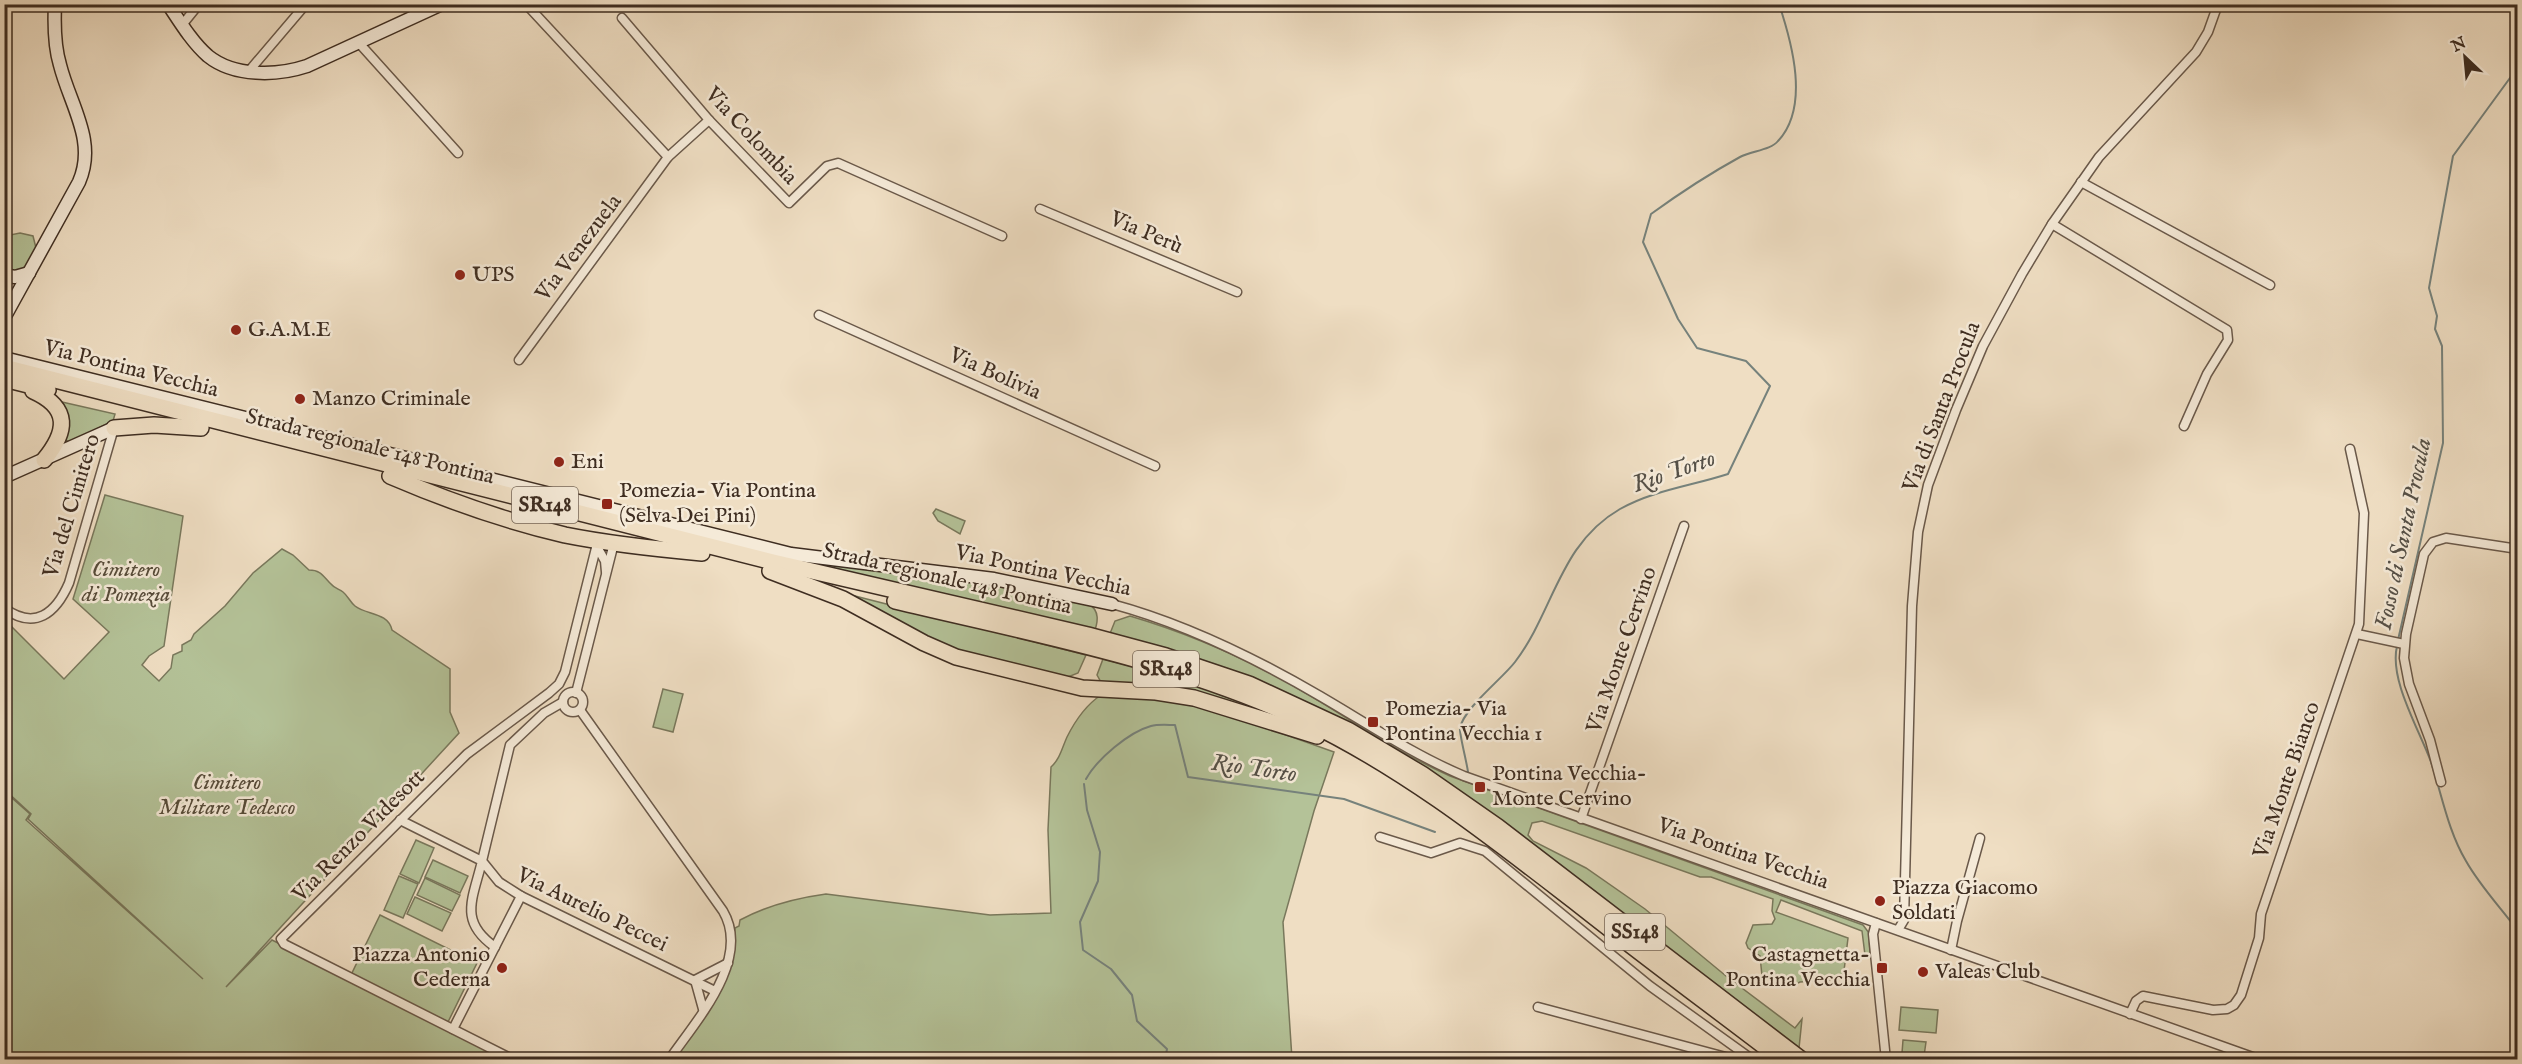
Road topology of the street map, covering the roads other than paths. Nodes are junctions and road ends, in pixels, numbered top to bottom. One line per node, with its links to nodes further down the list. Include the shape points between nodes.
1 (55, 4): 19 (street, via 58,58 84,135 86,156 79,182)
2 (168, 4): 9 (street)
3 (199, 4): 9 (street)
4 (306, 4): 11 (street)
5 (442, 4): 10 (street)
6 (526, 4): 14 (street)
7 (2218, 4): 15 (street, Via di Santa Procula, via 2206,37 2190,60 2116,137)
8 (622, 18): 12 (street, Via Colombia)
9 (182, 25): 11 (street, via 214,60)
10 (359, 43): 11 (street, via 292,70); 13 (street)
11 (249, 71)
12 (709, 120): 14 (street, Via Venezuela); 18 (street, Via Colombia, via 789,203 827,166 838,164)
13 (458, 153)
14 (668, 157): 27 (street, Via Venezuela)
15 (2081, 182): 17 (street, Via di Santa Procula); 21 (street)
16 (1040, 209): 22 (street, Via Perù)
17 (2052, 224): 31 (street, via 2227,330 2228,340); 66 (street, Via di Santa Procula, via 1983,346 1943,442 1922,506 1911,626 1904,920)
18 (1002, 236)
19 (28, 273): 20 (street); 25 (street)
20 (4, 275)
21 (2270, 285)
22 (1237, 292)
23 (4, 302): 25 (street)
24 (819, 315): 36 (street, Via Bolivia)
25 (5, 317)
26 (4, 358): 28 (street, Via Pontina Vecchia)
27 (519, 360)
28 (43, 368): 30 (highway); 46 (street, Via Pontina Vecchia, via 779,551 994,579)
29 (6, 376): 30 (highway, Strada regionale 148 Pontina / SR148); 33 (highway, Strada regionale 148 Pontina / SR148); 35 (highway, via 47,398 60,415 62,434)
30 (112, 395): 49 (highway, Strada regionale 148 Pontina / SR148)
31 (2184, 426)
32 (114, 428): 33 (highway); 35 (street); 47 (street, Via del Cimitero, via 63,598 51,611 34,618 21,618)
33 (201, 428): 37 (highway, Strada regionale 148 Pontina / SR148)
34 (2350, 449): 48 (street, Via Monte Bianco, via 2364,513)
35 (44, 460): 38 (street)
36 (1155, 466)
37 (390, 476): 41 (highway, via 459,503); 43 (highway, Strada regionale 148 Pontina / SR148)
38 (4, 477)
39 (1684, 526): 59 (street, Via Monte Cervino)
40 (614, 543): 41 (highway); 43 (highway); 45 (street)
41 (596, 544): 45 (street); 60 (street, Via Renzo Videsott, via 559,684 476,746)
42 (2517, 549): 50 (street, via 2450,538 2433,542 2424,554)
43 (702, 553): 44 (highway, Strada regionale 148 Pontina / SR148)
44 (770, 571): 49 (highway, Strada regionale 148 Pontina / SR148); 55 (highway, via 843,599 956,657 1082,687 1194,698)
45 (606, 572): 52 (street)
46 (1112, 604): 59 (street, Via Pontina Vecchia, via 1248,656 1435,763)
47 (4, 608)
48 (2356, 634): 50 (street); 74 (street, Via Monte Bianco, via 2261,914 2259,938 2240,999 2218,1010 2144,996 2136,1001)
49 (1086, 641): 51 (highway, Strada regionale 148 Pontina / SR148, via 1190,676)
50 (2404, 644): 56 (street, via 2409,684)
51 (1247, 690): 55 (highway, SS148); 57 (highway, SS148, via 1348,730 1422,774)
52 (576, 693): 53 (street, via 566,695); 54 (street, via 583,702)
53 (563, 702): 54 (street, via 569,712); 63 (street, via 536,720 510,745)
54 (580, 710): 69 (street, via 725,915 731,933)
55 (1356, 748): 57 (highway, SS148)
56 (2441, 782)
57 (1446, 798): 58 (highway, SS148)
58 (1464, 811): 80 (highway, SS148); 81 (highway, SS148)
59 (1581, 819): 65 (street, Via Pontina Vecchia)
60 (400, 820): 63 (street); 75 (street, Via Renzo Videsott, via 281,941)
61 (1380, 837): 79 (street, via 1431,853 1460,843 1485,851 1650,986)
62 (1980, 838): 68 (street)
63 (482, 861): 64 (street, Via Aurelio Peccei, via 499,882); 67 (street, via 471,919 479,935)
64 (521, 897): 67 (street); 70 (street, Via Aurelio Peccei)
65 (1876, 923): 66 (street, Via Pontina Vecchia); 82 (street, via 1873,934)
66 (1898, 930): 68 (street, Via Pontina Vecchia)
67 (495, 947): 75 (street)
68 (1951, 950): 74 (street, Via Pontina Vecchia)
69 (728, 963): 70 (street); 71 (street)
70 (695, 980): 71 (street, Via Aurelio Peccei); 73 (street)
71 (715, 991): 73 (street)
72 (1538, 1007): 78 (street)
73 (703, 1010): 77 (street)
74 (2130, 1014): 83 (street, Via Pontina Vecchia)
75 (453, 1029): 76 (street, Via Renzo Videsott)
76 (514, 1059)
77 (669, 1059)
78 (1737, 1059)
79 (1753, 1059)
80 (1782, 1059)
81 (1802, 1059)
82 (1886, 1059)
83 (2261, 1059)

